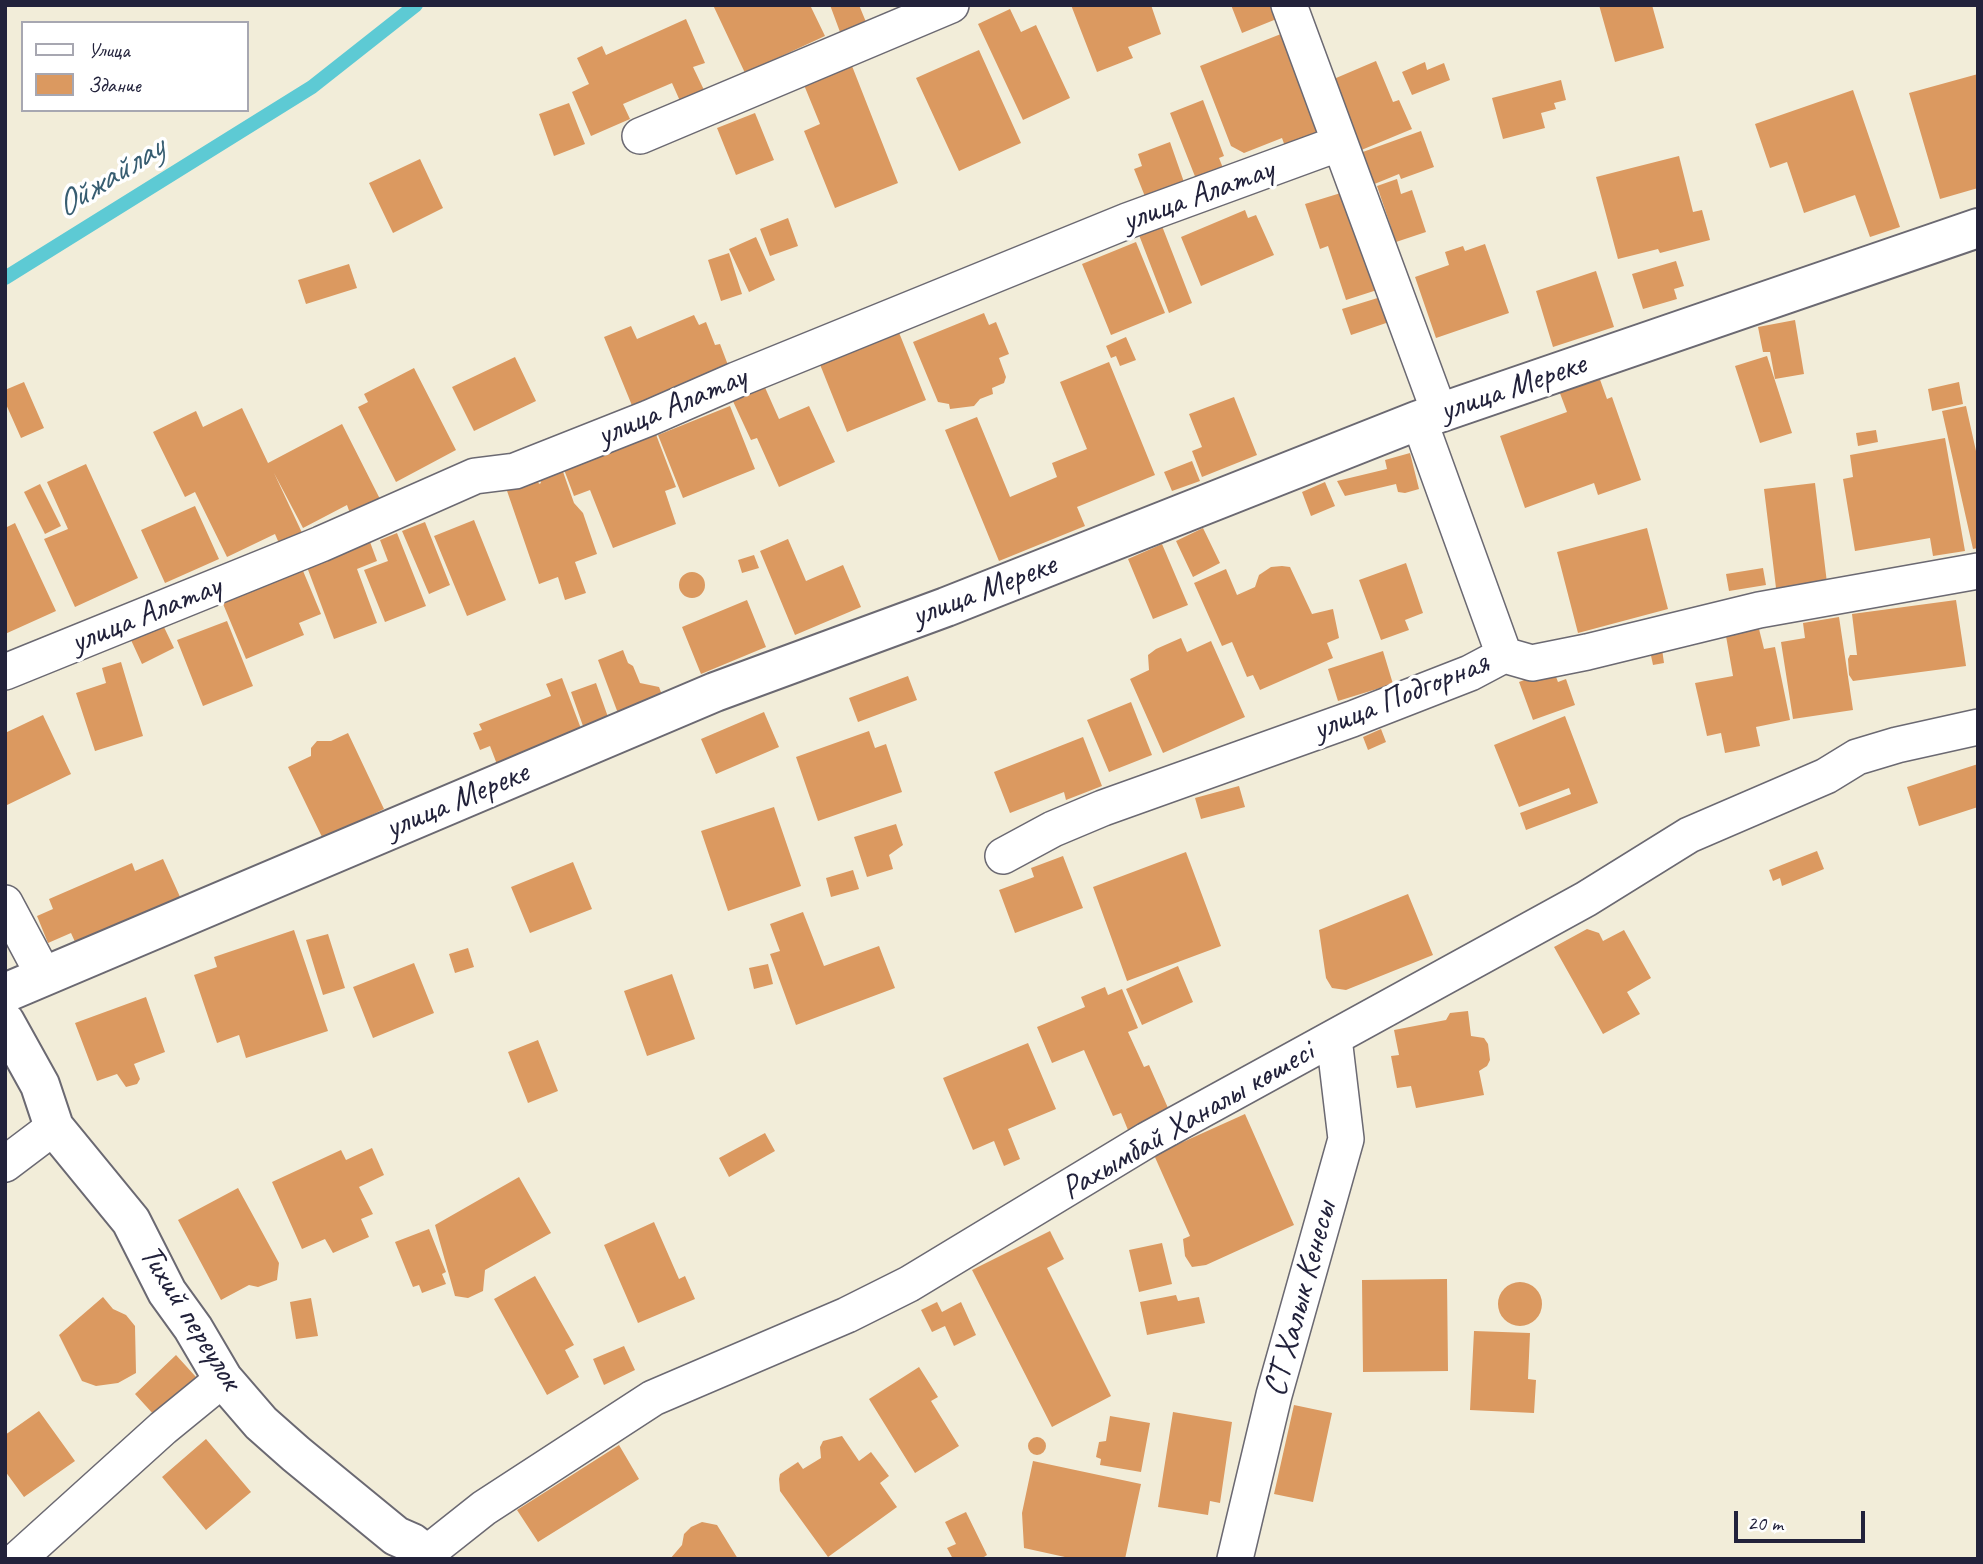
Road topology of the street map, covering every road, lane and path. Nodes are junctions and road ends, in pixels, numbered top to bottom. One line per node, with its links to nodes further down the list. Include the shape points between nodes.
1 (951, 5): 3 (street)
2 (1289, 5): 4 (street)
3 (640, 136)
4 (1340, 143): 6 (street); 9 (street, улица Алатау, via 1127,221 515,471 475,476)
5 (1978, 228): 6 (street, улица Мереке)
6 (1429, 417): 8 (street); 13 (street, улица Мереке, via 946,607 715,692)
7 (1978, 570): 8 (street, улица Подгорная, via 1759,610 1532,663)
8 (1504, 655): 11 (street, улица Подгорная, via 1364,715 1102,808)
9 (5, 672)
10 (1978, 727): 16 (street, Рахымбай Ханалы көшесі, via 1857,757 1826,776 1689,835 1586,899)
11 (1003, 856)
12 (5, 903): 13 (street)
13 (44, 976): 14 (street, улица Мереке)
14 (5, 993)
15 (5, 1022): 17 (street, Тихий переулок, via 40,1085)
16 (1334, 1038): 20 (street, Рахымбай Ханалы көшесі, via 1147,1140 909,1284 653,1398 484,1508); 22 (street, СТ Халык Кенесы, via 1346,1139 1274,1395)
17 (54, 1127): 18 (street); 19 (street, Тихий переулок, via 131,1221 167,1292)
18 (5, 1164)
19 (223, 1379): 20 (street, Тихий переулок, via 296,1454); 21 (street)
20 (428, 1557)
21 (18, 1559)
22 (1235, 1559)

